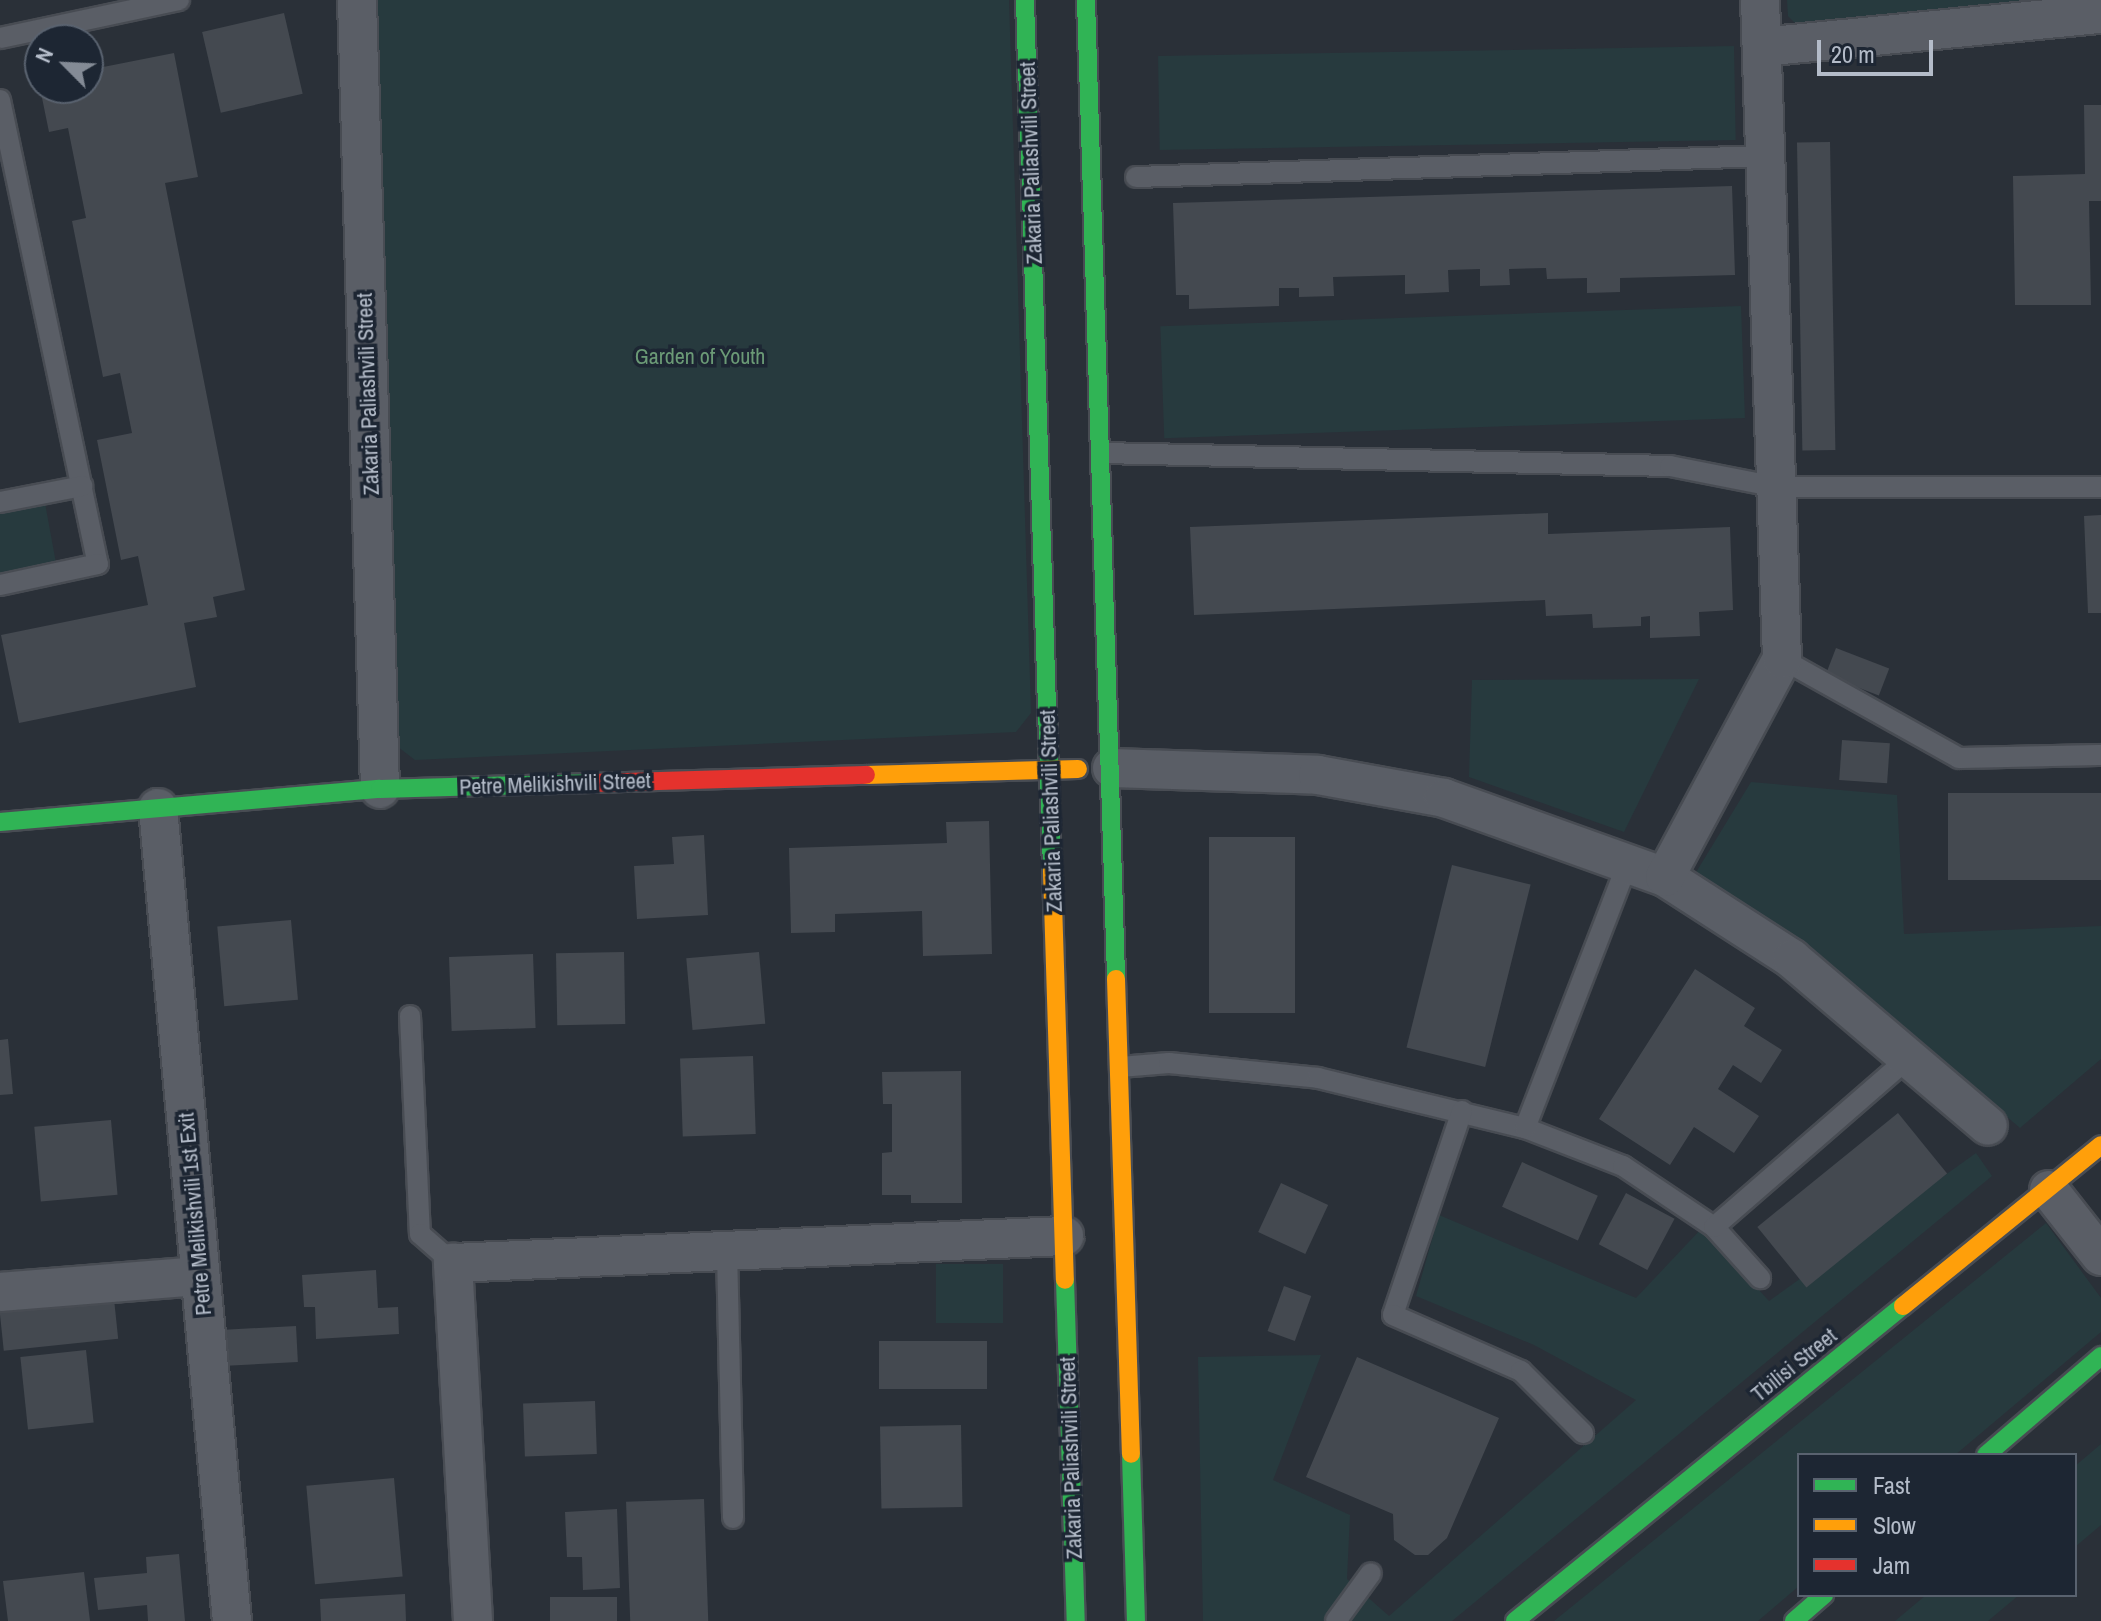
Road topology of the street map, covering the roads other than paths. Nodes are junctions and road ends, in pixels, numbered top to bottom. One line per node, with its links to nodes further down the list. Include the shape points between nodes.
1 (357, 0): 22 (street, Zakaria Paliashvili Street)
2 (1025, 0): 21 (main road, Zakaria Paliashvili Street)
3 (1086, 0): 12 (main road)
4 (1760, 0): 8 (street)
5 (168, 1): 7 (lane)
6 (2101, 14): 8 (street)
7 (0, 38)
8 (1762, 47): 10 (street)
9 (0, 100): 13 (lane)
10 (1766, 156): 11 (lane); 14 (street)
11 (1136, 177)
12 (1102, 453): 14 (lane, via 1670,466); 20 (main road)
13 (82, 486): 16 (lane); 17 (lane, via 98,564)
14 (1777, 487): 15 (lane); 18 (street)
15 (2101, 487)
16 (0, 502)
17 (0, 585)
18 (1782, 659): 19 (lane, via 1959,758); 26 (street)
19 (2101, 755)
20 (1112, 768): 21 (main road, Petre Melikishvili Street); 25 (street, via 1318,775 1444,798); 29 (main road)
21 (1049, 770): 22 (main road, Petre Melikishvili Street); 36 (main road, Zakaria Paliashvili Street)
22 (380, 789): 23 (main road, Petre Melikishvili Street)
23 (158, 808): 24 (main road, Petre Melikishvili Street); 40 (street, Petre Melikishvili 1st Exit)
24 (0, 822)
25 (1628, 862): 26 (street); 32 (lane)
26 (1665, 877): 28 (street, via 1792,959)
27 (410, 1016): 39 (lane, via 420,1234)
28 (1911, 1056): 31 (street); 35 (lane)
29 (1120, 1067): 30 (lane, via 1169,1063 1318,1078); 52 (main road)
30 (1462, 1111): 32 (lane); 44 (lane, via 1393,1315 1521,1371)
31 (1988, 1126)
32 (1525, 1128): 35 (lane, via 1623,1166)
33 (2101, 1145): 34 (main road, Tbilisi Street)
34 (2049, 1190): 38 (street); 54 (main road, Tbilisi Street)
35 (1714, 1227): 41 (lane)
36 (1064, 1236): 37 (street); 51 (main road, Zakaria Paliashvili Street)
37 (727, 1251): 39 (street); 46 (lane)
38 (2101, 1256)
39 (453, 1263): 50 (street)
40 (200, 1276): 42 (street); 49 (street, Petre Melikishvili 1st Exit)
41 (1760, 1278)
42 (0, 1292)
43 (2101, 1356): 45 (main road)
44 (1583, 1433)
45 (1988, 1453)
46 (733, 1518)
47 (1371, 1573): 53 (lane)
48 (1822, 1597): 55 (main road)
49 (232, 1621)
50 (473, 1621)
51 (1076, 1621)
52 (1136, 1621)
53 (1336, 1621)
54 (1515, 1621)
55 (1794, 1621)

